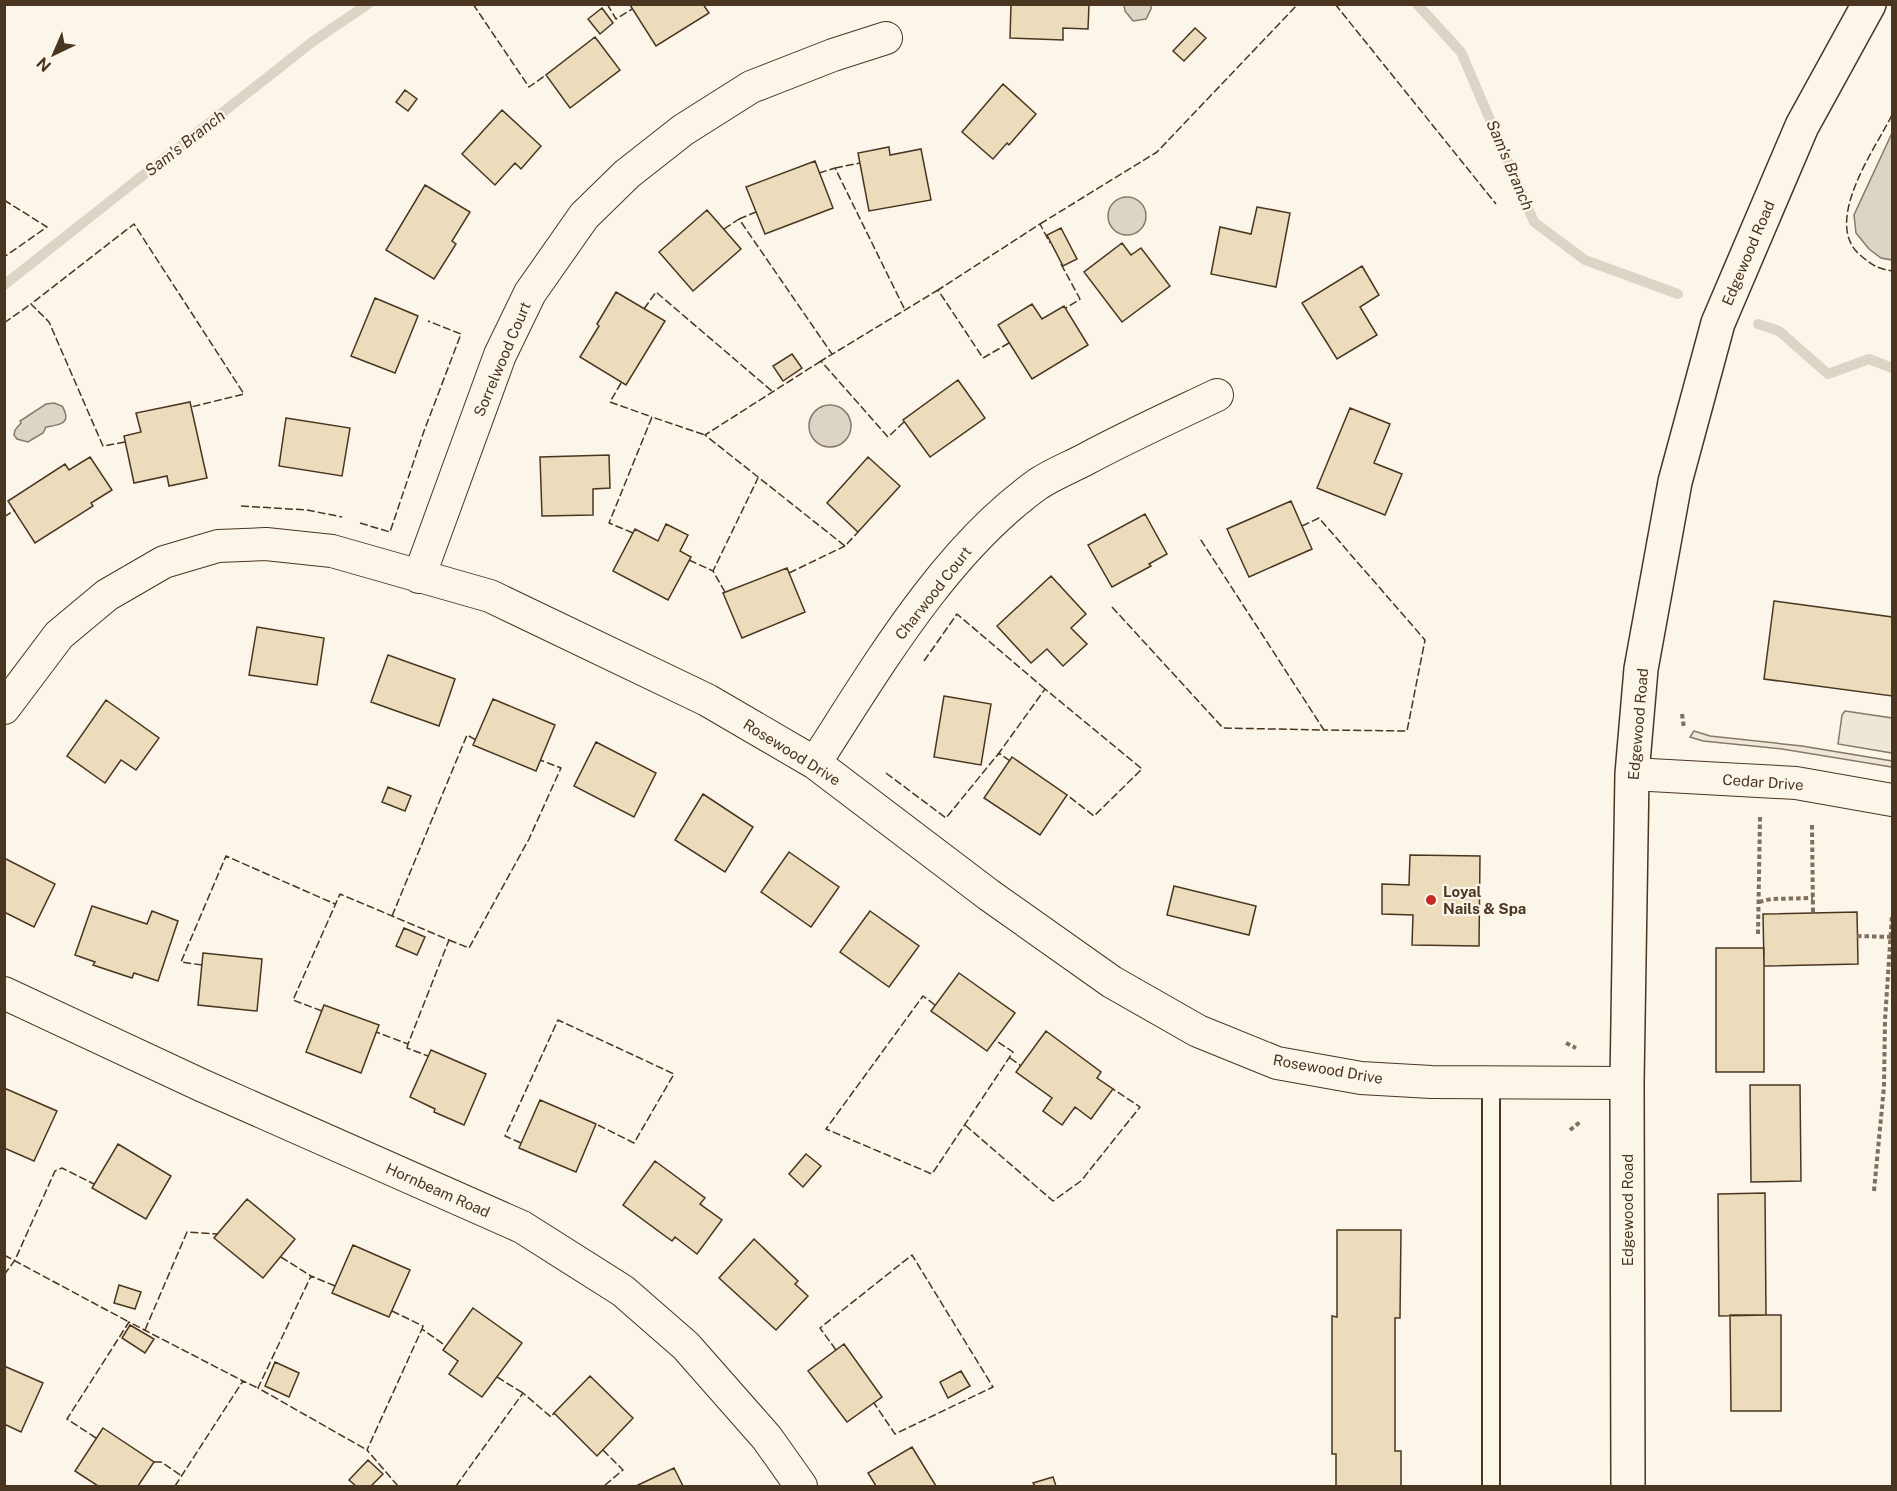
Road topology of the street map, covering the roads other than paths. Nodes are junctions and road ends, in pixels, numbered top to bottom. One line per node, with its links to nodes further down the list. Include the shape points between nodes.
1 (1869, 4): 7 (main road, Edgewood Road, via 1802,126 1718,323 1675,482 1641,669)
2 (886, 38): 4 (street, Sorrelwood Court, via 751,87 683,130 627,174 584,216 530,293 500,355)
3 (1217, 395): 6 (street, Charwood Court, via 1039,484 961,553 860,693)
4 (419, 577): 5 (street, Rosewood Drive, via 332,551 266,544 218,546 164,562 107,595 59,635); 6 (street, Rosewood Drive, via 490,596 551,624 707,700)
5 (4, 708)
6 (815, 763): 10 (street, Rosewood Drive, via 1102,975 1198,1031 1276,1063 1361,1078)
7 (1632, 774): 8 (street, Cedar Drive, via 1796,783); 11 (main road, Edgewood Road)
8 (1893, 800)
9 (4, 993): 12 (street, Hornbeam Road, via 522,1227 623,1291 686,1346 767,1438)
10 (1491, 1083): 11 (street, Rosewood Drive); 13 (lane)
11 (1627, 1083): 14 (main road, Edgewood Road)
12 (801, 1486)
13 (1491, 1486)
14 (1628, 1486)

